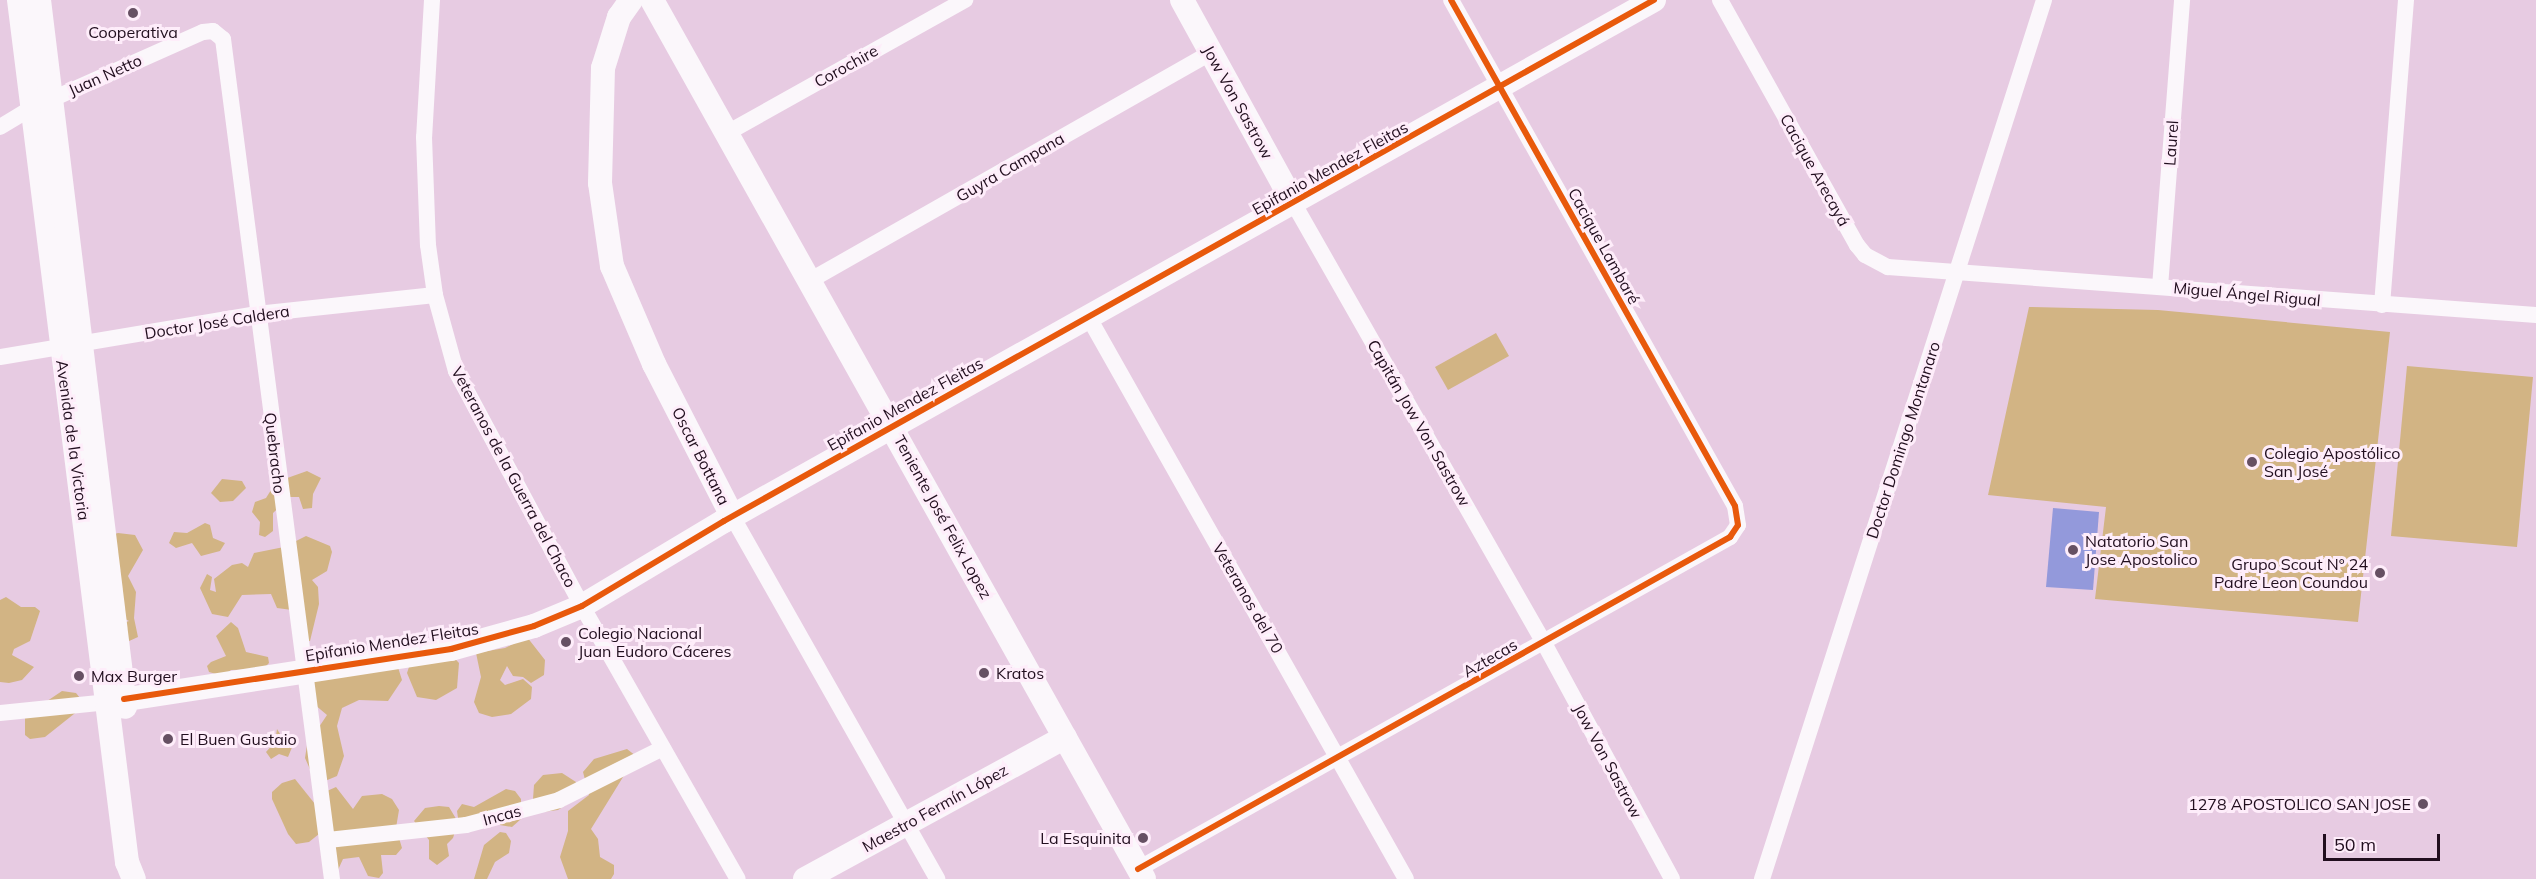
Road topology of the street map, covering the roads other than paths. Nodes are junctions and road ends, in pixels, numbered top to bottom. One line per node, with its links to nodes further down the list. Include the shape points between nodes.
1 (19, 0): 17 (street, Avenida de la Victoria)
2 (39, 0): 17 (street, Avenida de la Victoria)
3 (432, 0): 24 (street, Veteranos de la Guerra del Chaco, via 424,137 428,245)
4 (631, 0): 33 (street, Oscar Bottana, via 619,17 603,68 600,183 612,266 654,364)
5 (652, 0): 19 (street, Teniente José Felix Lopez)
6 (965, 0): 19 (street, Corochire)
7 (1182, 0): 15 (street, Jow Von Sastrow)
8 (1451, 0): 16 (street, Cacique Lambaré)
9 (1654, 0): 16 (street, Epifanio Mendez Fleitas)
10 (1720, 0): 21 (street, Cacique Arecayá, via 1865,255 1888,267)
11 (2044, 0): 21 (street, Doctor Domingo Montanaro)
12 (2181, 0): 23 (street, Laurel)
13 (2406, 0): 25 (street)
14 (213, 31): 17 (street, Juan Netto); 26 (street, Quebracho, via 223,39)
15 (1211, 53): 20 (street, Jow Von Sastrow); 22 (street, Guyra Campana)
16 (1499, 87): 20 (street, Epifanio Mendez Fleitas); 32 (street, Cacique Lambaré)
17 (41, 104): 18 (street, Juan Netto); 29 (street, Avenida de la Victoria)
18 (0, 127)
19 (727, 133): 22 (street, Teniente José Felix Lopez)
20 (1294, 204): 28 (street, Epifanio Mendez Fleitas); 35 (street, Capitán Jow Von Sastrow)
21 (1958, 272): 23 (street, Miguel Ángel Rigual); 53 (street, Doctor Domingo Montanaro)
22 (809, 281): 31 (street, Teniente José Felix Lopez)
23 (2160, 287): 25 (street, Miguel Ángel Rigual)
24 (435, 295): 26 (street, Doctor José Caldera); 34 (street, Veteranos de la Guerra del Chaco, via 456,371)
25 (2382, 304): 27 (street, Miguel Ángel Rigual)
26 (257, 314): 29 (street, Doctor José Caldera); 36 (street, Quebracho)
27 (2536, 315)
28 (1089, 318): 31 (street, Epifanio Mendez Fleitas); 41 (street, Veteranos del 70)
29 (71, 346): 30 (street, Doctor José Caldera); 37 (street, Avenida de la Victoria)
30 (0, 357)
31 (892, 426): 33 (street, Epifanio Mendez Fleitas); 39 (street, Teniente José Felix Lopez)
32 (1735, 506): 35 (street, Aztecas, via 1738,525 1730,537)
33 (732, 516): 34 (street, Epifanio Mendez Fleitas); 42 (street, Oscar Bottana)
34 (582, 606): 36 (street, Epifanio Mendez Fleitas, via 534,627 451,649); 40 (street, Veteranos de la Guerra del Chaco)
35 (1544, 643): 41 (street, Aztecas); 52 (street, Jow Von Sastrow)
36 (304, 669): 37 (street, Epifanio Mendez Fleitas); 43 (street, Quebracho)
37 (116, 701): 38 (street, Epifanio Mendez Fleitas); 45 (street, Avenida de la Victoria, via 127,862); 46 (street, Avenida de la Victoria, via 143,857)
38 (0, 713)
39 (1065, 737): 42 (street, Maestro Fermín López); 44 (street, Teniente José Felix Lopez)
40 (663, 748): 43 (street, Incas, via 559,800 466,825); 48 (street, Veteranos de la Guerra del Chaco)
41 (1340, 759): 44 (street, Aztecas); 51 (street, Veteranos del 70)
42 (905, 824): 49 (street, Maestro Fermín López); 50 (street, Oscar Bottana)
43 (328, 840): 47 (street, Quebracho)
44 (1141, 874)
45 (134, 879)
46 (142, 879)
47 (332, 879)
48 (738, 879)
49 (805, 879)
50 (937, 879)
51 (1406, 879)
52 (1672, 879)
53 (1762, 879)

